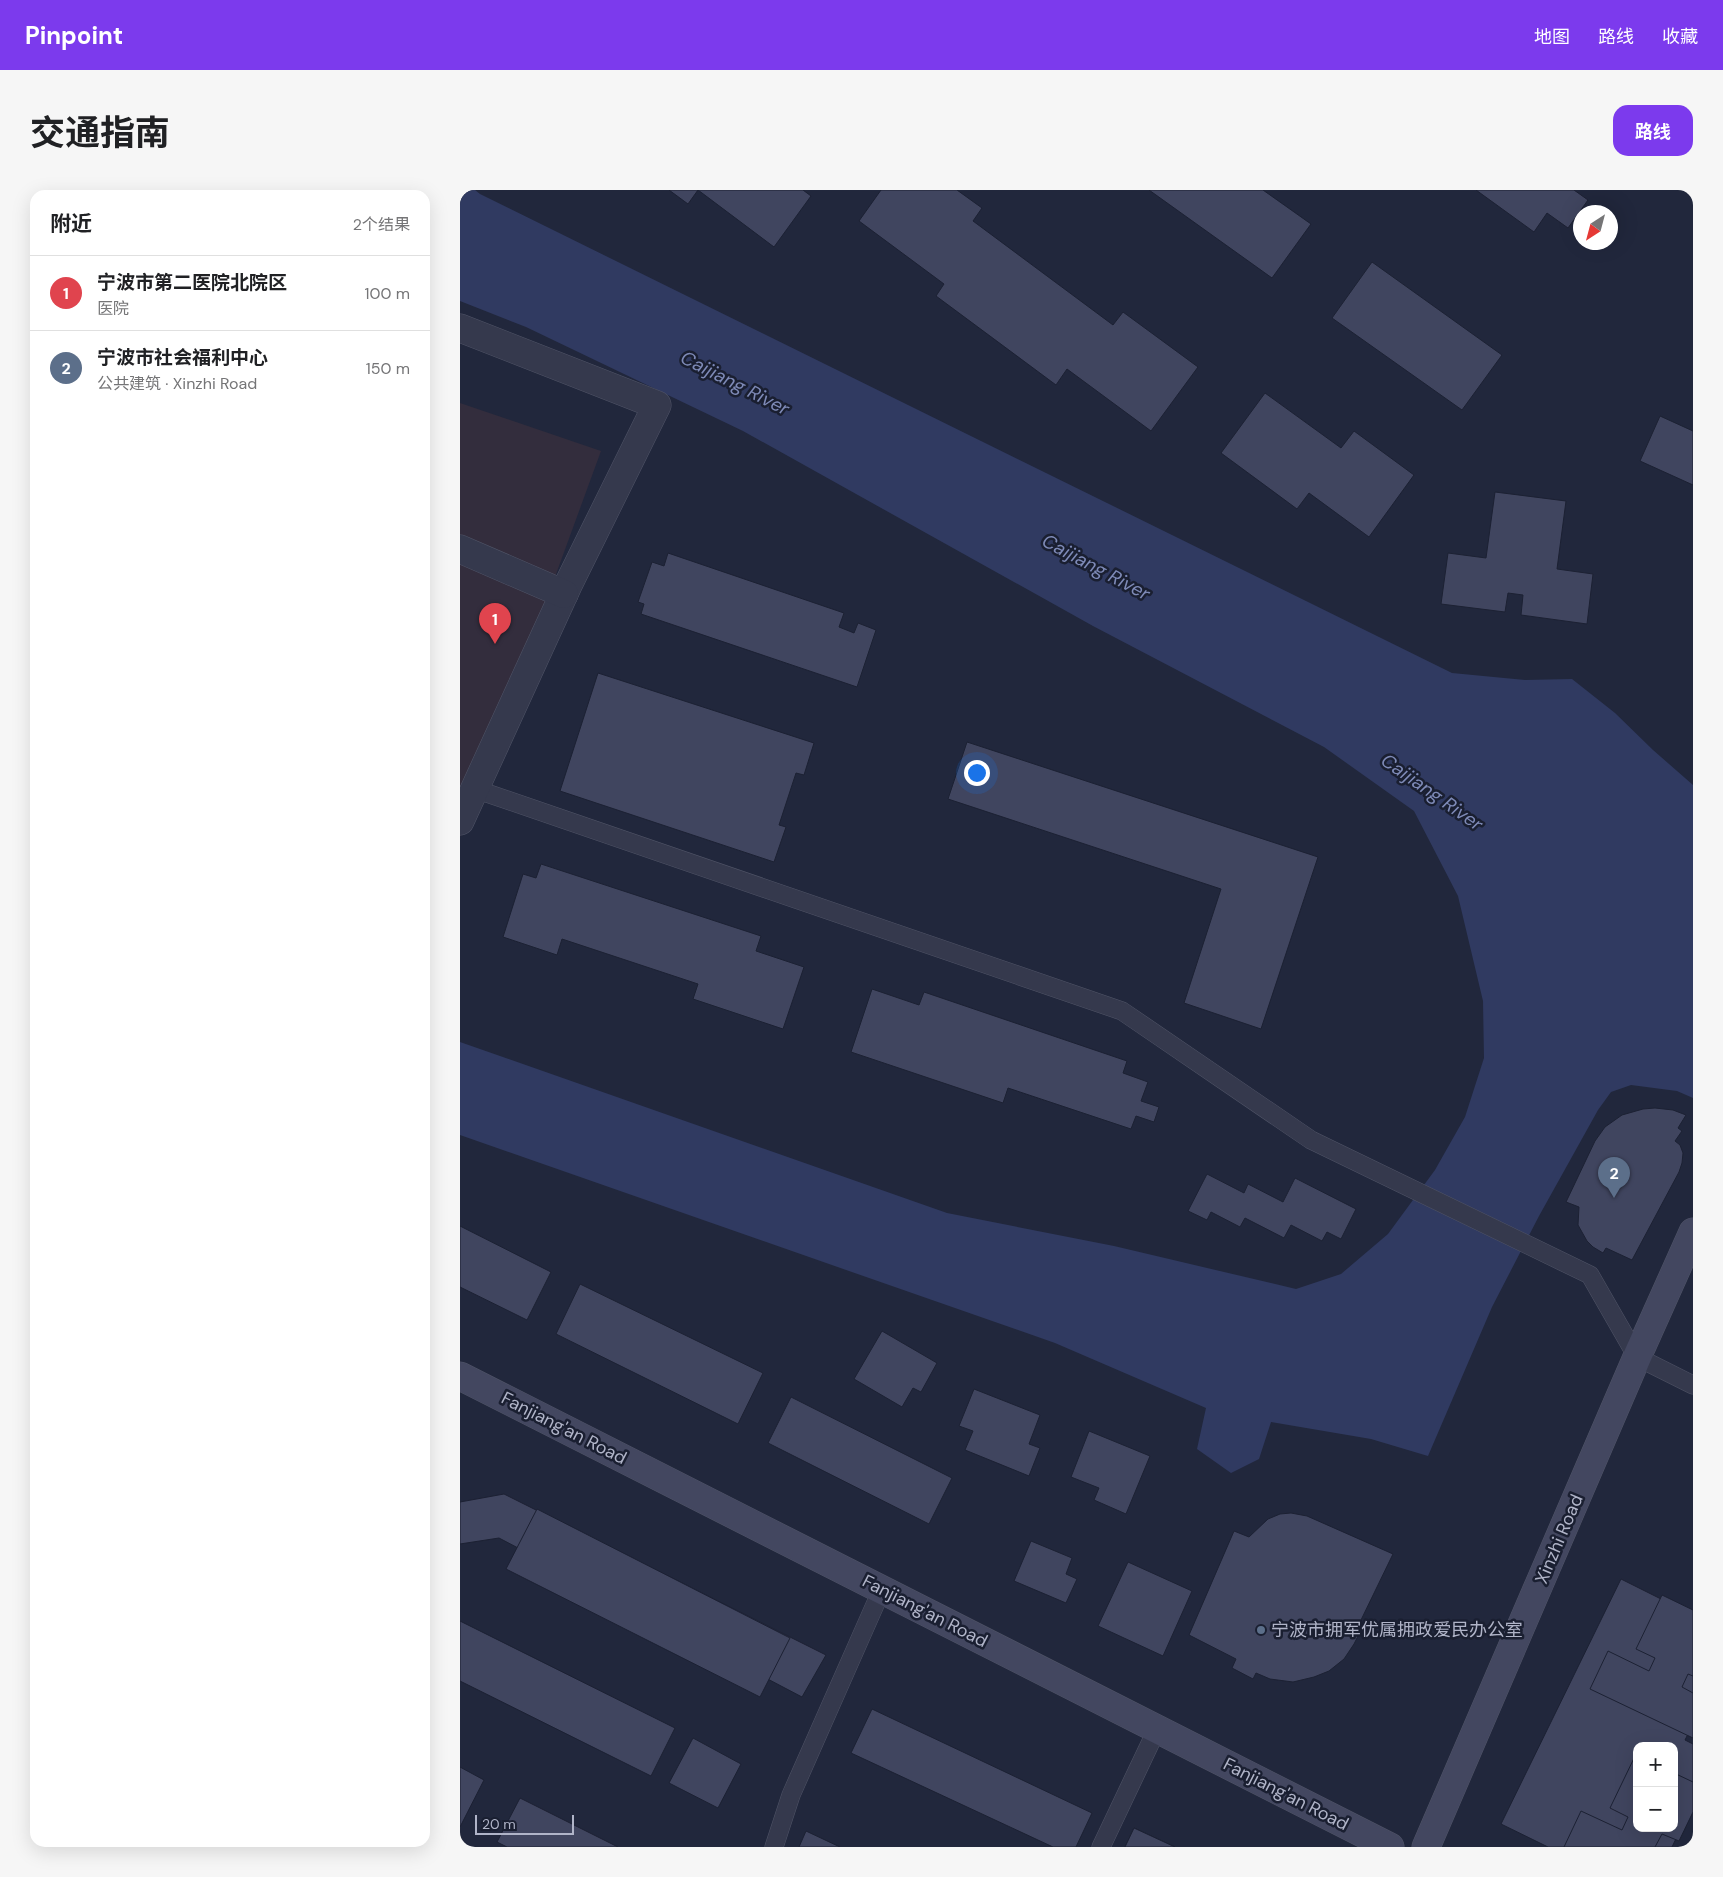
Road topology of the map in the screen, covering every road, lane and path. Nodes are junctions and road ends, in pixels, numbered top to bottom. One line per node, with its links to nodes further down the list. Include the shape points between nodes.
1 (460, 328): 3 (street, via 657,405)
2 (460, 549): 3 (street)
3 (564, 594): 4 (street)
4 (475, 789): 5 (street); 7 (lane, via 1122,1011 1311,1140 1590,1275)
5 (460, 821)
6 (1693, 1232): 7 (street, Xinzhi Road)
7 (1637, 1356): 9 (lane); 15 (street, Xinzhi Road)
8 (460, 1376): 10 (street, Fanjiang'an Road)
9 (1693, 1385)
10 (882, 1590): 11 (street, Fanjiang'an Road); 12 (lane, via 791,1795)
11 (1157, 1729): 13 (lane); 14 (street, Fanjiang'an Road)
12 (774, 1847)
13 (1101, 1847)
14 (1390, 1847)
15 (1426, 1847)

